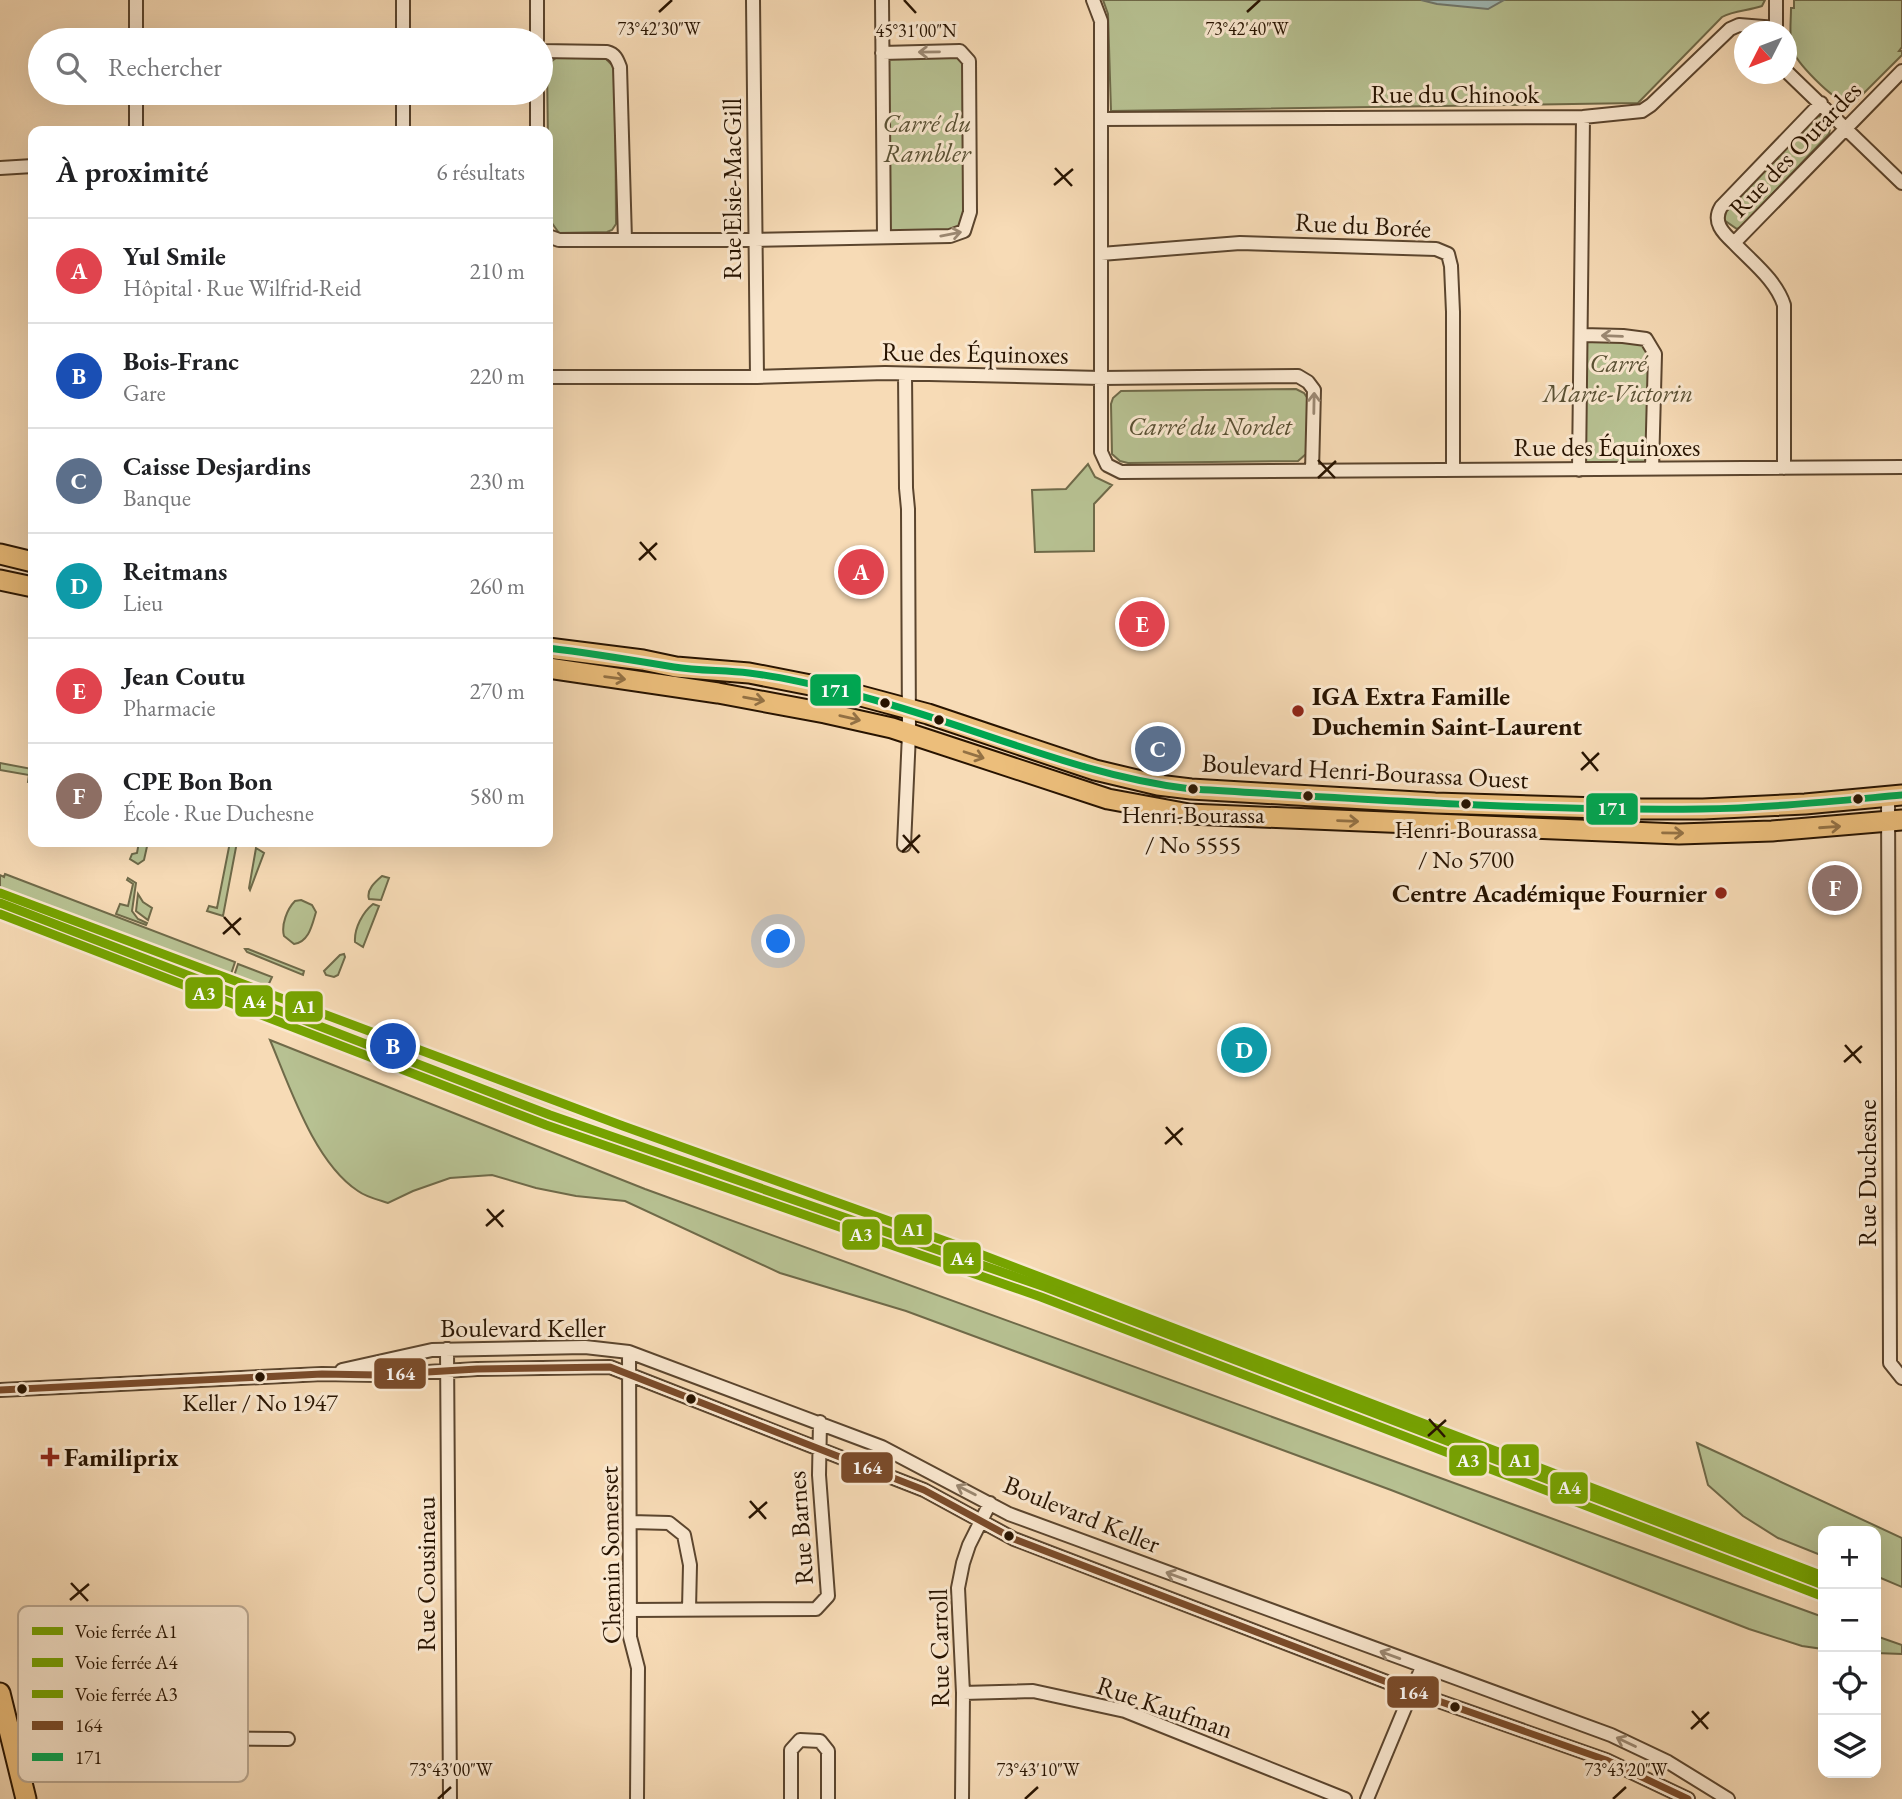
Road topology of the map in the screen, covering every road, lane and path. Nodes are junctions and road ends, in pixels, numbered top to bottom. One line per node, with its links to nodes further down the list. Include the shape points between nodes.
1 (136, 0): 10 (street)
2 (404, 0): 11 (street)
3 (537, 0): 12 (street)
4 (753, 0): 33 (street, Rue Elsie-MacGill)
5 (881, 0): 14 (street)
6 (1093, 0): 22 (street, via 1101,21)
7 (1776, 0): 8 (street)
8 (1776, 21)
9 (1734, 27): 21 (street, Rue du Chinook, via 1642,111)
10 (136, 28)
11 (403, 28)
12 (537, 28)
13 (553, 51): 32 (street, via 607,52 617,59)
14 (882, 53): 30 (street); 30 (street, one-way to 14, via 950,236 964,231 970,212 969,61 960,51)
15 (1902, 71): 26 (street, Rue des Outardes)
16 (1797, 80): 17 (street)
17 (1821, 103): 26 (street); 34 (street, Rue des Outardes, via 1716,215)
18 (136, 105): 23 (street)
19 (403, 105): 24 (street)
20 (537, 105): 25 (street)
21 (1583, 117): 22 (street, Rue du Chinook); 36 (street)
22 (1101, 119): 35 (street)
23 (136, 126)
24 (403, 126)
25 (537, 126)
26 (1847, 129): 29 (street); 34 (street, Rue des Outardes)
27 (28, 166): 28 (street)
28 (0, 168)
29 (1902, 183)
30 (884, 237): 33 (street)
31 (553, 238): 32 (street)
32 (625, 240): 33 (street)
33 (755, 240): 39 (street, Rue Elsie-MacGill)
34 (1734, 243): 42 (street, via 1772,284 1784,305)
35 (1101, 254): 40 (street); 44 (street, Rue du Borée, via 1240,243 1436,249 1448,254 1453,312)
36 (1582, 335): 43 (street, one-way to 36, via 1655,354 1646,339); 45 (street)
37 (905, 374): 39 (street, Rue des Équinoxes); 40 (street, Rue des Équinoxes); 53 (street)
38 (553, 377): 39 (street, Rue des Équinoxes)
39 (757, 377)
40 (1101, 378): 46 (street, Rue des Équinoxes, via 1101,452 1107,465 1121,472); 46 (street, Rue des Équinoxes, one-way to 40, via 1314,390 1298,376)
41 (1902, 467): 42 (street, Rue des Équinoxes)
42 (1784, 468): 43 (street, Rue des Équinoxes)
43 (1652, 469): 45 (street, Rue des Équinoxes)
44 (1453, 470): 45 (street, Rue des Équinoxes); 46 (street, Rue des Équinoxes)
45 (1579, 470)
46 (1312, 471)
47 (0, 554): 48 (main road)
48 (28, 561)
49 (0, 580): 50 (main road)
50 (28, 586)
51 (553, 649): 53 (main road, Boulevard Henri-Bourassa Ouest, via 773,677)
52 (553, 669): 54 (main road, Boulevard Henri-Bourassa Ouest, one-way to 54, via 772,702)
53 (908, 708): 54 (street); 55 (main road, Boulevard Henri-Bourassa Ouest, via 1095,770 1191,789 1636,809 1780,806)
54 (909, 734): 56 (main road, Boulevard Henri-Bourassa Ouest, one-way to 56, via 1101,797 1189,814 1679,834); 57 (street)
55 (1895, 795): 56 (street, Rue Duchesne)
56 (1895, 821): 58 (street, Rue Duchesne)
57 (905, 845)
58 (1896, 1009): 64 (street, Rue Duchesne, via 1890,1363)
59 (447, 1349): 60 (street, Boulevard Keller, via 585,1346); 61 (street, Rue Cousineau); 62 (street, Boulevard Keller)
60 (629, 1352): 63 (street, Chemin Somerset); 66 (street, Boulevard Keller)
61 (448, 1370): 62 (street, Boulevard Keller); 63 (street, Boulevard Keller, via 610,1367); 82 (street, Rue Cousineau)
62 (322, 1374): 65 (street, Boulevard Keller)
63 (629, 1374): 67 (street, Boulevard Keller); 69 (street, Chemin Somerset)
64 (1902, 1378)
65 (0, 1390)
66 (820, 1422): 67 (street, Rue Barnes); 68 (street, Boulevard Keller, one-way to 66, via 882,1447)
67 (818, 1446): 70 (street, Boulevard Keller, via 924,1490); 72 (street, Rue Barnes, via 828,1596 816,1609)
68 (990, 1503): 70 (street, Rue Carroll); 73 (street, Boulevard Keller, one-way to 68, via 1009,1514)
69 (631, 1522): 71 (street, Chemin Somerset); 72 (street, via 669,1523 684,1535 690,1565)
70 (980, 1522): 74 (street, Boulevard Keller); 76 (street, Rue Carroll, via 958,1588)
71 (630, 1609): 72 (street, Rue Barnes); 83 (street, Chemin Somerset, via 630,1637 638,1668)
72 (688, 1609)
73 (1422, 1667): 74 (street); 90 (street, Boulevard Keller, one-way to 73, via 1668,1762 1611,1735)
74 (1413, 1692): 88 (street); 89 (street, Boulevard Keller, via 1606,1760)
75 (0, 1693): 80 (main road)
76 (963, 1693): 86 (street, Rue Carroll); 87 (street, Rue Kaufman, via 1033,1691 1125,1711)
77 (248, 1739): 78 (street)
78 (288, 1739)
79 (18, 1740): 80 (street)
80 (12, 1741): 81 (main road)
81 (18, 1766)
82 (450, 1799)
83 (637, 1799)
84 (791, 1799): 85 (street, via 791,1750 800,1740 820,1741 828,1751)
85 (828, 1799)
86 (962, 1799)
87 (1345, 1799)
88 (1367, 1799)
89 (1688, 1799)
90 (1728, 1799)

